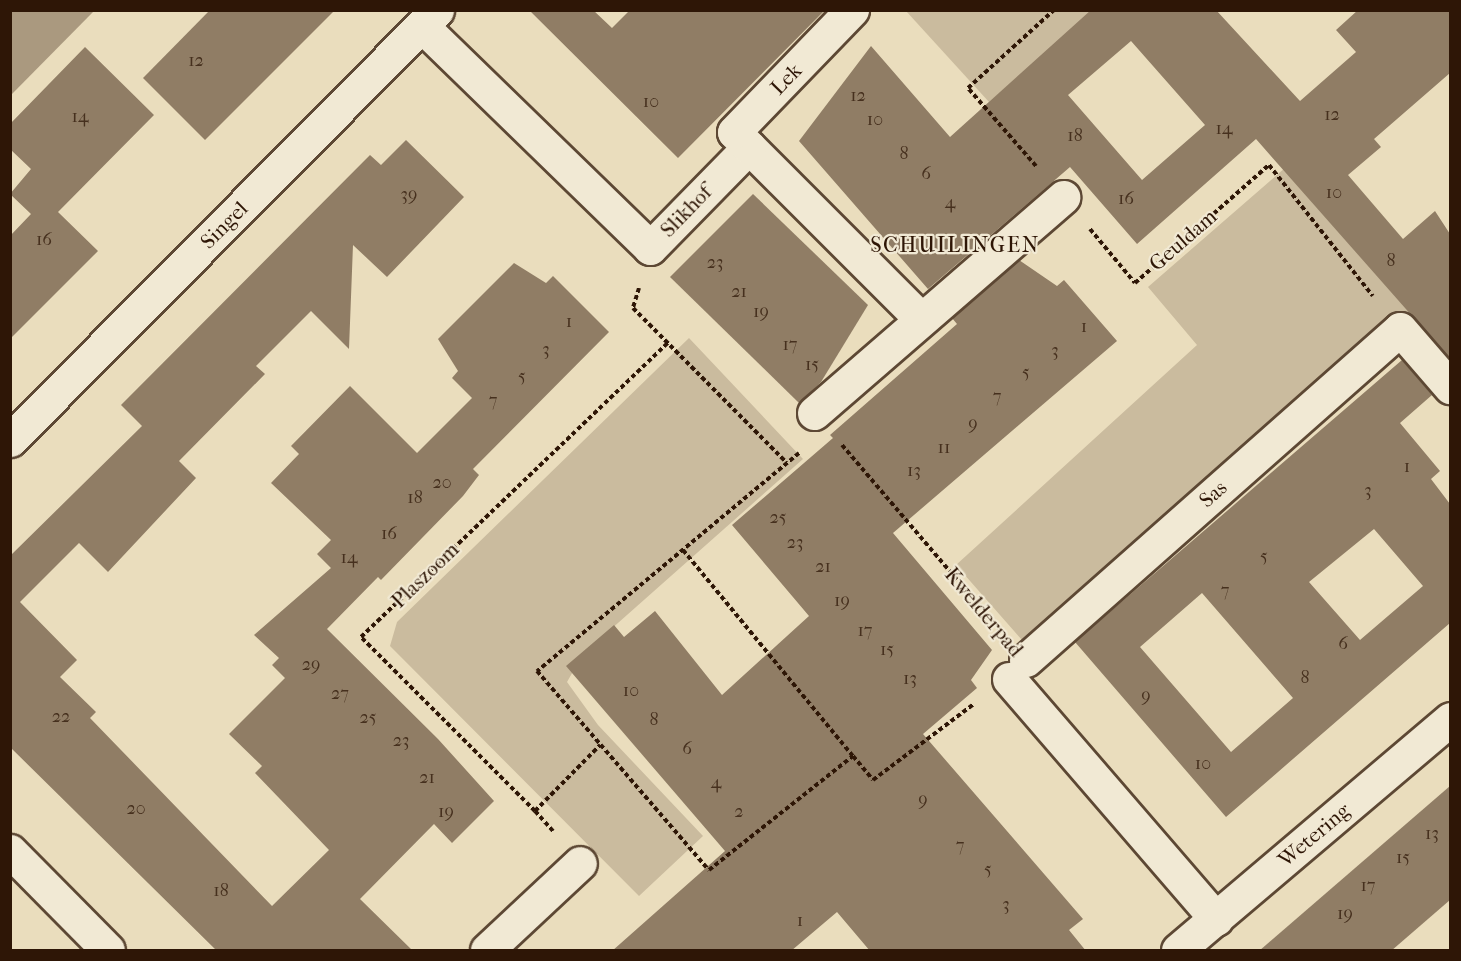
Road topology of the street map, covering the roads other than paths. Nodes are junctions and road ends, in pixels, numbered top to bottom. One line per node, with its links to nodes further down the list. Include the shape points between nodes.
1 (852, 10): 3 (street, Lek, via 734,132)
2 (430, 18): 3 (street, Slikhof, via 650,248); 8 (street, Singel)
3 (749, 147): 5 (street)
4 (1063, 196): 5 (street)
5 (921, 319): 7 (street)
6 (1450, 387): 9 (street, Sas, via 1400,329)
7 (821, 421)
8 (10, 440)
9 (1017, 669): 13 (street, Kwelderpad)
10 (1450, 718): 13 (street, Wetering)
11 (10, 851): 14 (street)
12 (580, 863): 15 (street)
13 (1216, 919): 16 (street, Wetering)
14 (108, 951)
15 (487, 951)
16 (1178, 951)

